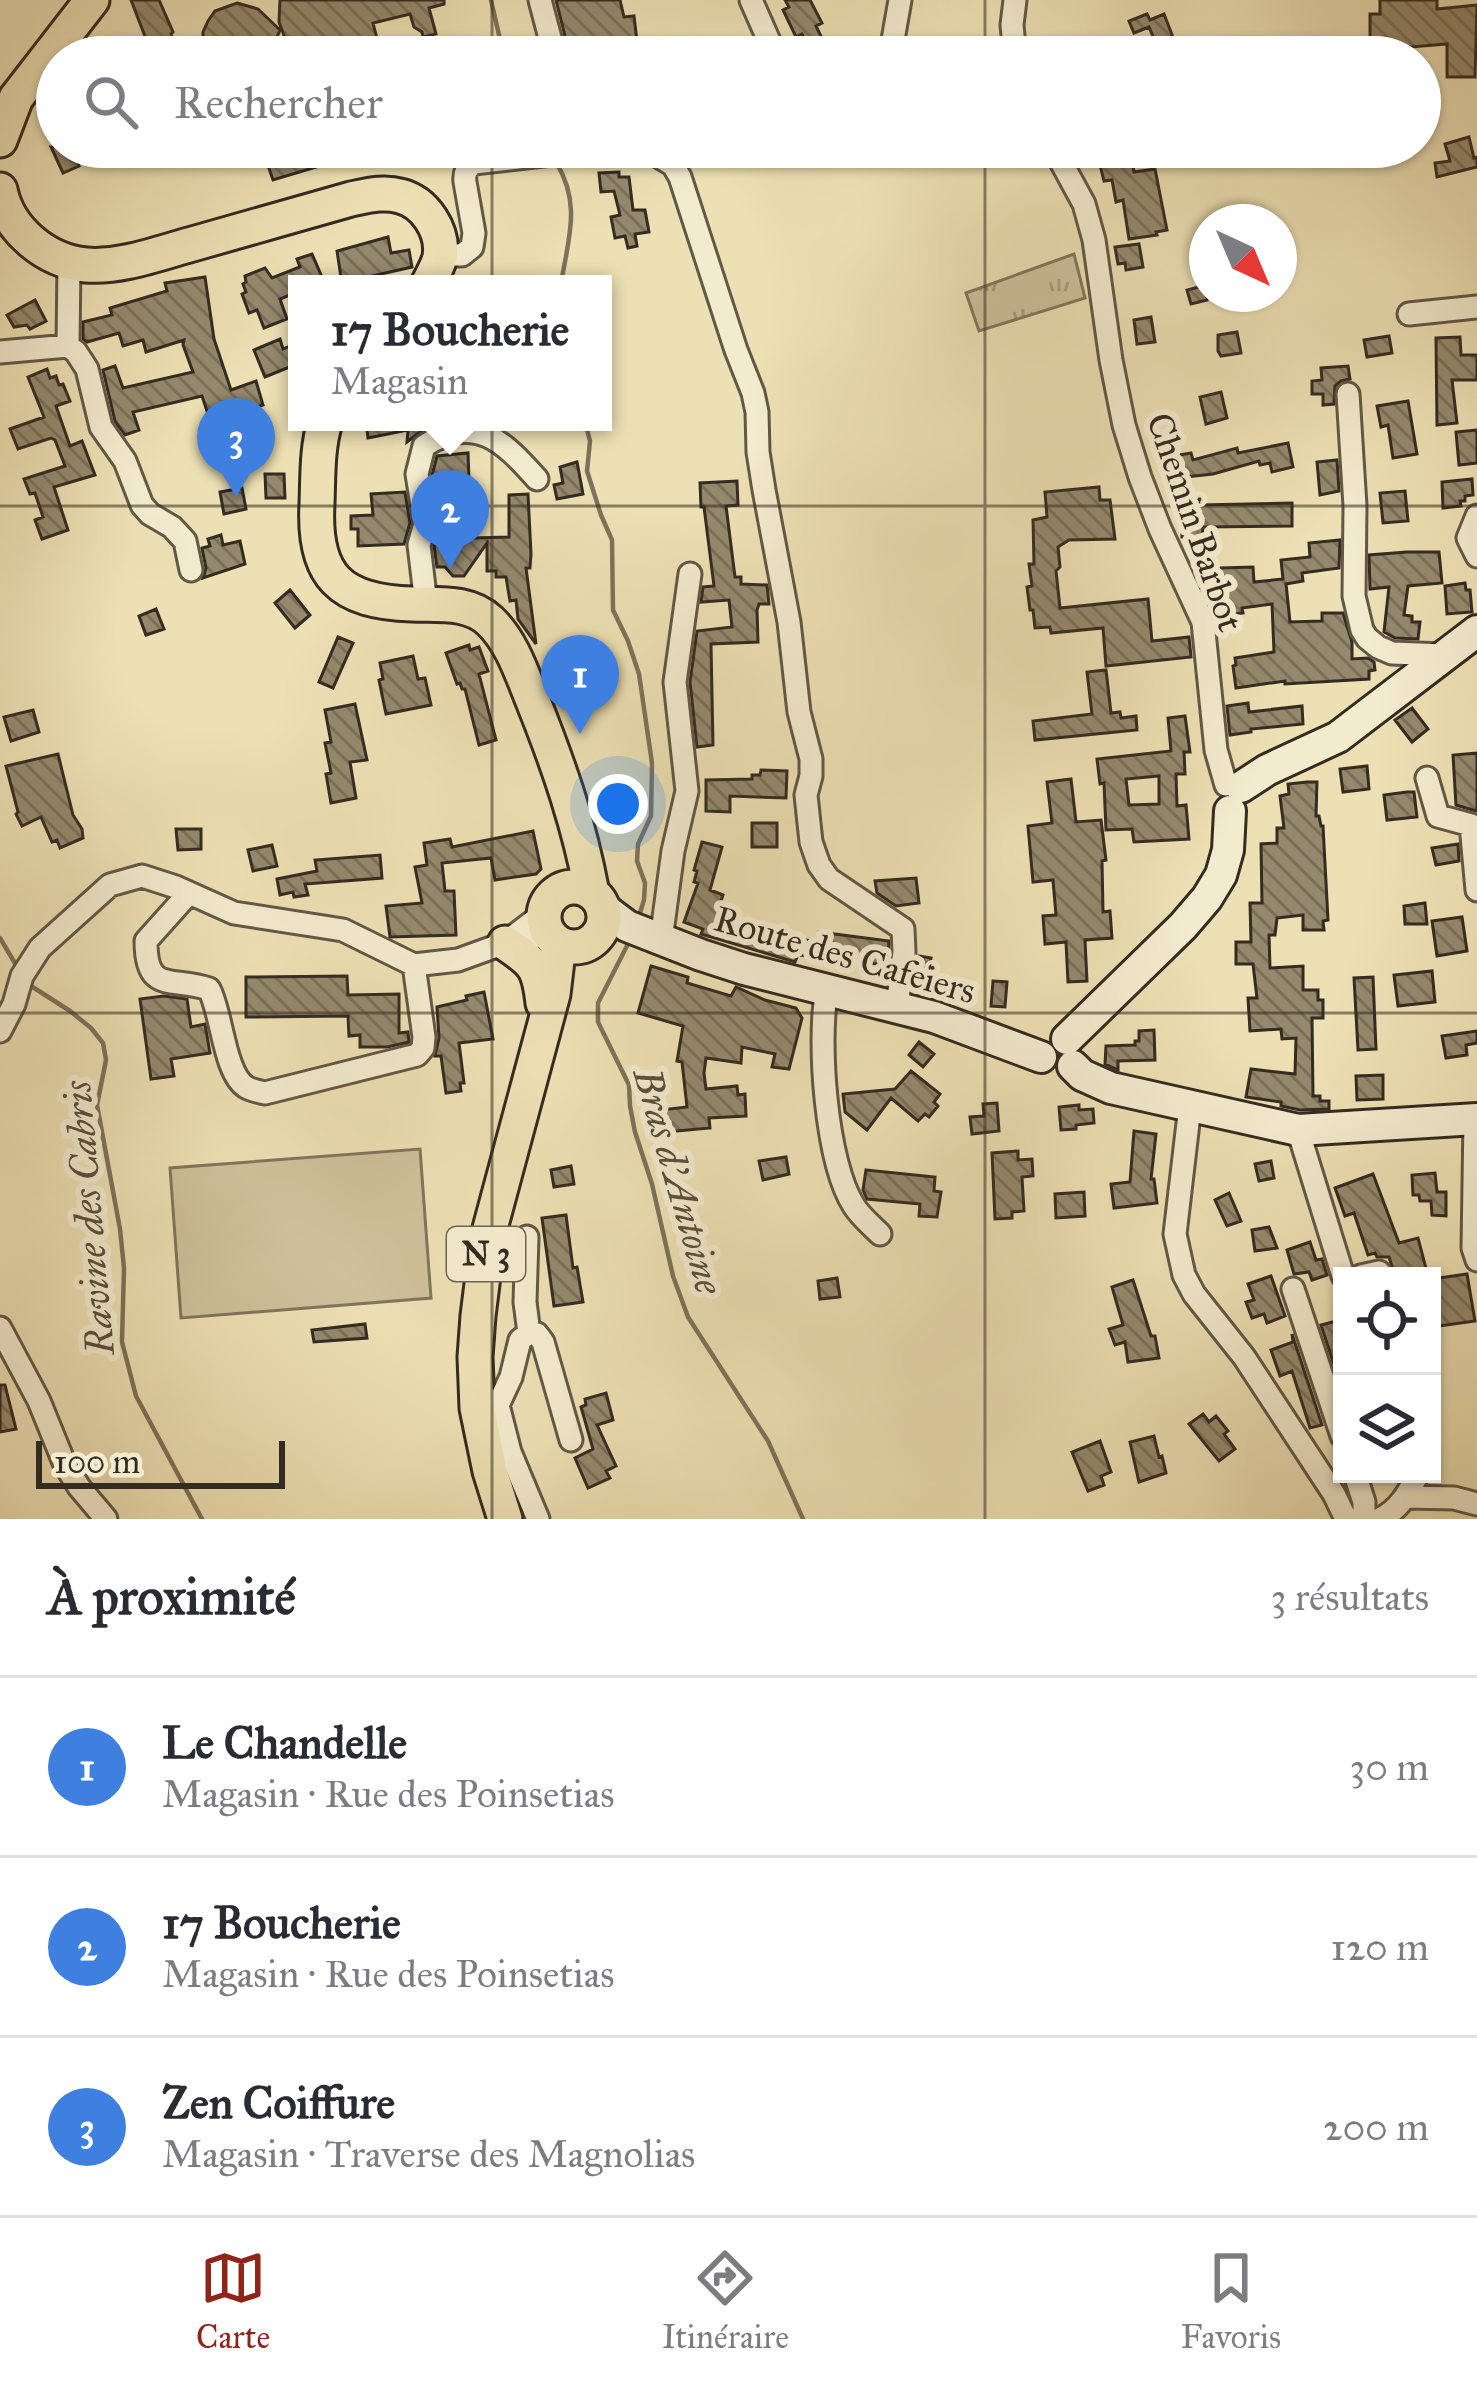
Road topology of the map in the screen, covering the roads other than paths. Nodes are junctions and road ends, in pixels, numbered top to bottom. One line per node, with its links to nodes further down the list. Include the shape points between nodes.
1 (92, 0): 6 (main road)
2 (540, 0): 7 (street)
3 (751, 0): 8 (street)
4 (899, 0): 9 (street)
5 (1016, 0): 10 (street)
6 (63, 36)
7 (549, 36)
8 (767, 36)
9 (893, 36)
10 (1013, 36)
11 (36, 70): 12 (main road)
12 (2, 125)
13 (469, 168): 18 (street, via 472,248)
14 (674, 168): 41 (street, via 753,392 811,758 811,842 829,879 903,929)
15 (1064, 168): 34 (street, Chemin Barbot, via 1094,239 1124,425 1203,622 1216,750)
16 (0, 190): 17 (main road, via 17,228)
17 (69, 262): 18 (main road, via 111,265 377,194 401,196 431,218 439,233); 21 (street)
18 (434, 270)
19 (1477, 307): 20 (street)
20 (1409, 314)
21 (68, 346): 22 (street); 28 (street, via 87,369 101,427 142,505 185,541)
22 (0, 352)
23 (1348, 394): 32 (street, via 1362,630 1392,653)
24 (322, 431): 30 (main road, N 3, via 315,533 325,567 370,600)
25 (537, 479): 30 (street, via 489,435 450,433 424,446 417,474)
26 (1477, 516): 27 (street, via 1468,538)
27 (1477, 556)
28 (191, 571)
29 (690, 574): 37 (street, via 675,682 687,791 673,851)
30 (426, 604): 37 (main road, N 3, via 472,609 508,644 582,837 575,867)
31 (1477, 631): 32 (street)
32 (1444, 655): 34 (street, via 1339,737)
33 (1427, 778): 35 (street, via 1438,816 1472,825)
34 (1232, 794): 44 (street, via 1228,850 1207,898)
35 (1477, 890)
36 (190, 893): 39 (street, via 234,913 343,930); 39 (street, via 146,941 146,962 167,982 209,988 234,1071 253,1090 417,1055 424,1036); 43 (street, via 142,876 110,884 40,948)
37 (594, 923): 38 (street); 40 (street, Route des Cafeiers); 42 (main road, N 3)
38 (505, 944): 39 (street); 42 (main road, N 3, via 533,963)
39 (414, 965)
40 (827, 990): 41 (street, Route des Cafeiers); 48 (street, via 823,1084 842,1177 855,1208)
41 (897, 1007): 44 (street, Route des Cafeiers)
42 (549, 1009): 55 (main road, N 3, via 488,1236 476,1336)
43 (0, 1031)
44 (1060, 1054): 45 (street, Route des Cafeiers, via 1111,1088)
45 (1190, 1106): 47 (street, Route des Cafeiers); 65 (street, via 1175,1234 1184,1275)
46 (1476, 1119): 47 (street, Route des Cafeiers); 50 (street)
47 (1298, 1130): 51 (street)
48 (880, 1234)
49 (527, 1237): 54 (street)
50 (1477, 1260)
51 (1340, 1267)
52 (1293, 1289): 56 (street)
53 (0, 1328): 62 (street, via 64,1465)
54 (529, 1333): 55 (street); 57 (street, via 542,1342)
55 (488, 1407): 63 (main road, N 3, via 490,1471); 64 (street)
56 (1333, 1409)
57 (571, 1440)
58 (1358, 1483): 66 (street)
59 (1413, 1483): 60 (street)
60 (1406, 1497): 61 (street); 67 (street)
61 (1477, 1504)
62 (106, 1519)
63 (505, 1519)
64 (538, 1519)
65 (1346, 1519)
66 (1364, 1519)
67 (1380, 1519)

